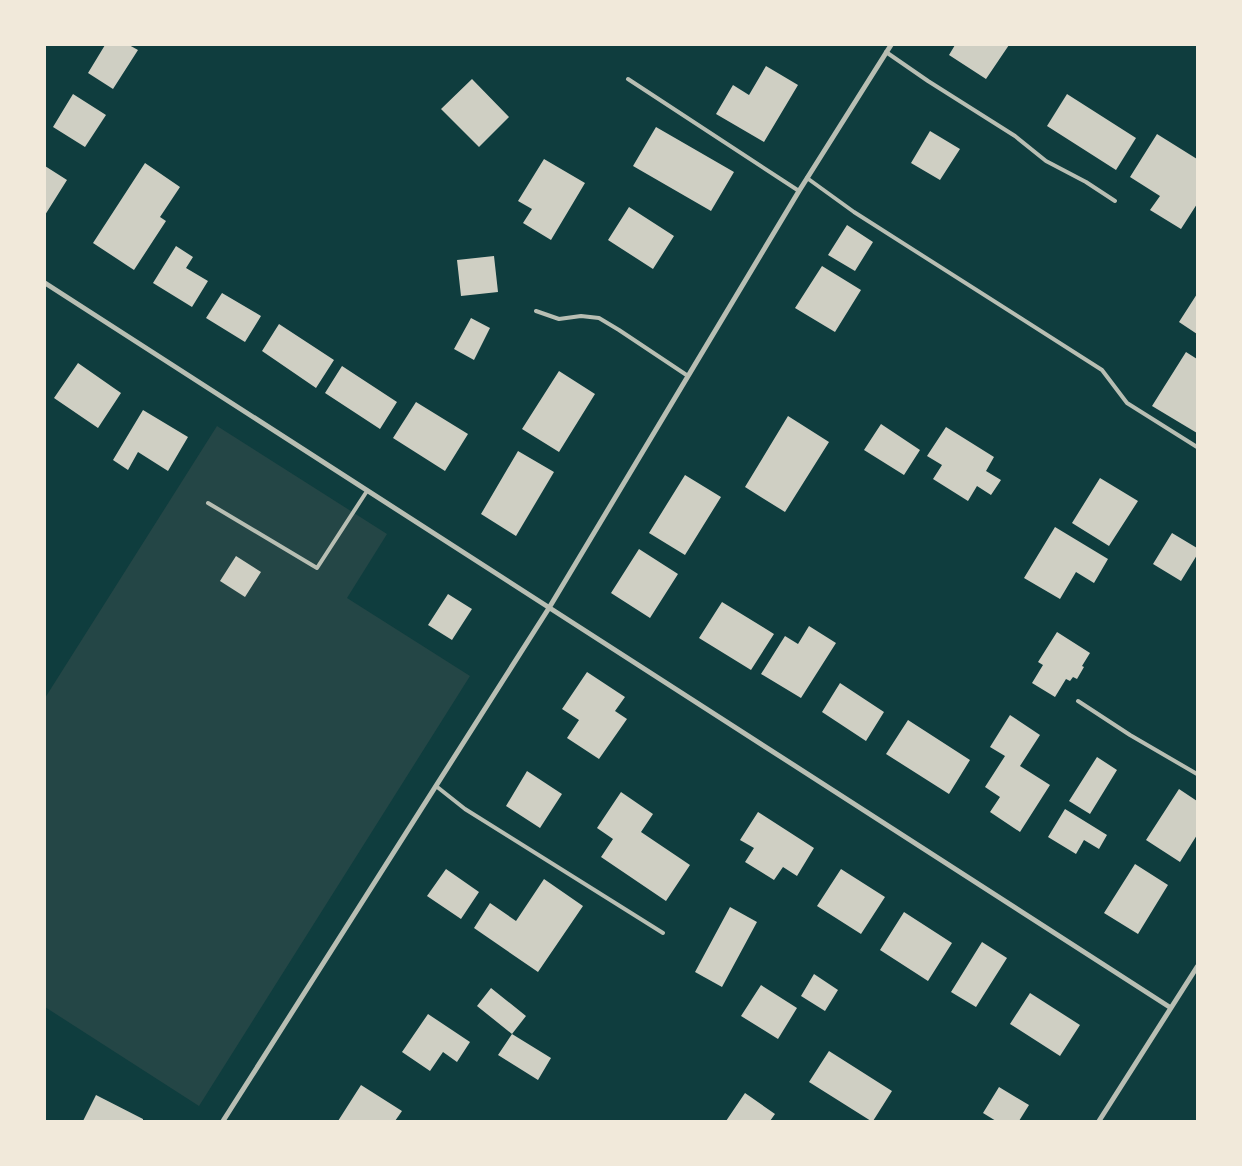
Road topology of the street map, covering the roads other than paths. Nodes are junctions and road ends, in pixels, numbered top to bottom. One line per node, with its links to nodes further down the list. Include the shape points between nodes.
1 (891, 45): 2 (street)
2 (886, 52): 4 (street); 6 (lane, via 1015,136 1046,161)
3 (628, 79): 5 (lane)
4 (807, 178): 5 (street); 10 (lane, via 854,212 1102,370 1127,402)
5 (799, 192): 9 (street)
6 (1115, 201)
7 (45, 283): 11 (street)
8 (536, 311): 9 (lane, via 559,319 598,318)
9 (688, 376): 13 (street)
10 (1197, 447)
11 (367, 491): 12 (lane, via 317,568); 13 (street)
12 (208, 503)
13 (549, 608): 16 (street); 19 (street)
14 (1078, 701): 15 (lane)
15 (1197, 774)
16 (436, 786): 17 (lane, via 465,809); 20 (street)
17 (663, 933)
18 (1197, 967): 19 (street)
19 (1171, 1008): 21 (street)
20 (224, 1121)
21 (1099, 1121)

